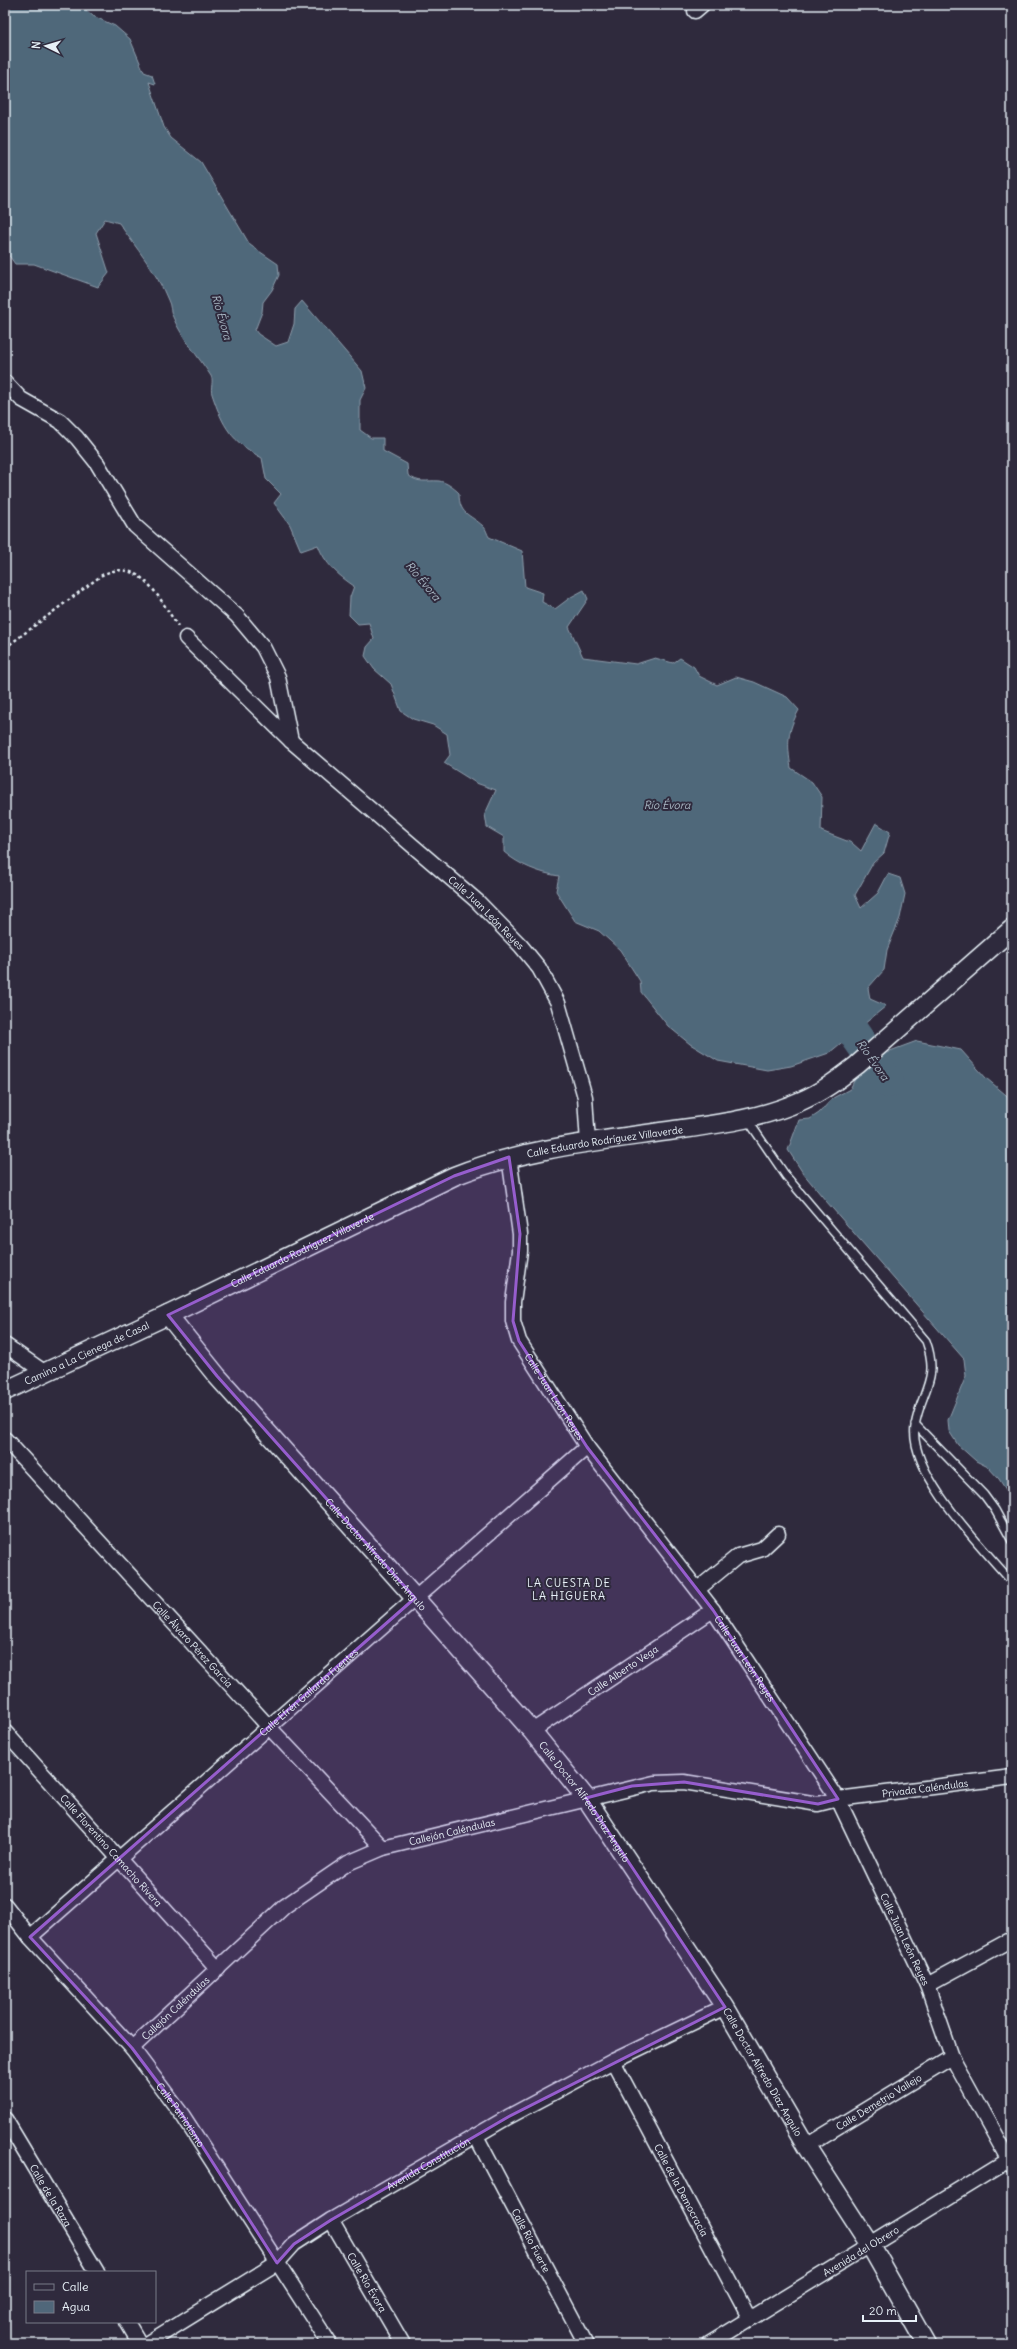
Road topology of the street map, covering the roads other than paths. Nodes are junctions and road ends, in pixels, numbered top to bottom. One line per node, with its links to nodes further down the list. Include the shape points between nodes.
1 (5, 382): 3 (street, via 21,400 60,421 77,438 135,526 237,616 263,647 278,677)
2 (186, 638): 3 (street, Calle Juan León Reyes)
3 (291, 742): 6 (street, Calle Juan León Reyes, via 477,901 539,968 558,1003 570,1040 585,1097)
4 (1012, 929): 5 (street, Calle Eduardo Rodríguez Villaverde, via 834,1082 802,1101)
5 (747, 1119): 6 (street, Calle Eduardo Rodríguez Villaverde); 12 (lane, via 786,1176 926,1341 933,1366)
6 (588, 1143): 7 (street, Calle Eduardo Rodríguez Villaverde)
7 (510, 1157): 8 (street, Calle Eduardo Rodríguez Villaverde, via 454,1176); 14 (street, Calle Juan León Reyes, via 520,1234 513,1302 515,1331)
8 (168, 1316): 10 (street, Camino a La Cienega de Casal); 19 (street, Calle Doctor Alfredo Díaz Angulo, via 217,1376)
9 (5, 1345): 10 (street)
10 (44, 1372): 11 (street, Camino a La Cienega de Casal)
11 (5, 1391)
12 (915, 1424): 16 (lane, via 984,1495); 17 (lane, via 916,1449 926,1472 958,1518)
13 (5, 1439): 21 (street, Calle Álvaro Pérez García)
14 (588, 1446): 18 (street, Calle Juan León Reyes); 19 (street, Calle Efrén Gallardo Fuentes)
15 (778, 1534): 18 (street, via 762,1549 738,1556)
16 (1012, 1541)
17 (1012, 1582)
18 (698, 1589): 20 (street, Calle Juan León Reyes)
19 (415, 1598): 21 (street, Calle Efrén Gallardo Fuentes); 22 (street, Calle Doctor Alfredo Díaz Angulo)
20 (712, 1610): 22 (street, Calle Alberto Vega); 26 (street, Calle Juan León Reyes)
21 (269, 1727): 27 (street, Calle Álvaro Pérez García); 28 (street, Calle Efrén Gallardo Fuentes)
22 (532, 1731): 25 (street, Calle Doctor Alfredo Díaz Angulo)
23 (5, 1732): 28 (street, Calle Florentino Camacho Rivera)
24 (1012, 1777): 26 (street, Privada Caléndulas)
25 (586, 1798): 26 (street, Callejón Caléndulas, via 640,1785 684,1782 818,1804); 27 (street, Callejón Caléndulas); 34 (street, Calle Doctor Alfredo Díaz Angulo)
26 (838, 1799): 33 (street, Calle Juan León Reyes)
27 (383, 1848): 32 (street, Callejón Caléndulas, via 348,1863 300,1895)
28 (119, 1859): 30 (street, Calle Efrén Gallardo Fuentes); 32 (street, Calle Florentino Camacho Rivera)
29 (5, 1905): 30 (street, Calle Patriotismo)
30 (30, 1937): 35 (street, Calle Patriotismo)
31 (1012, 1938): 33 (street)
32 (218, 1970): 35 (street, Callejón Caléndulas)
33 (926, 1985): 36 (street, Calle Juan León Reyes)
34 (725, 2007): 37 (street, Avenida Constitución); 40 (street, Calle Doctor Alfredo Díaz Angulo)
35 (132, 2048): 44 (street, Calle Patriotismo, via 183,2116)
36 (952, 2057): 40 (street, Calle Demetrio Vallejo); 41 (street, Calle Juan León Reyes)
37 (613, 2061): 39 (street, Avenida Constitución); 46 (street, Calle de la Democracia)
38 (5, 2119): 45 (street, Calle de la Raza)
39 (476, 2136): 42 (street, Avenida Constitución); 52 (street, Calle Río Fuerte)
40 (806, 2146): 43 (street, Calle Doctor Alfredo Díaz Angulo)
41 (1011, 2161): 43 (street, Avenida del Obrero)
42 (331, 2220): 44 (street, Avenida Constitución, via 294,2244); 51 (street, Calle Río Évora)
43 (870, 2245): 46 (street, Avenida del Obrero); 54 (street, Calle Doctor Alfredo Díaz Angulo)
44 (277, 2263): 49 (street, Avenida Constitución); 50 (street, Calle Patriotismo)
45 (96, 2271)
46 (750, 2319): 53 (street, Avenida del Obrero)
47 (128, 2323): 48 (street)
48 (140, 2344)
49 (146, 2344)
50 (330, 2344)
51 (403, 2344)
52 (586, 2344)
53 (709, 2344)
54 (926, 2344)

